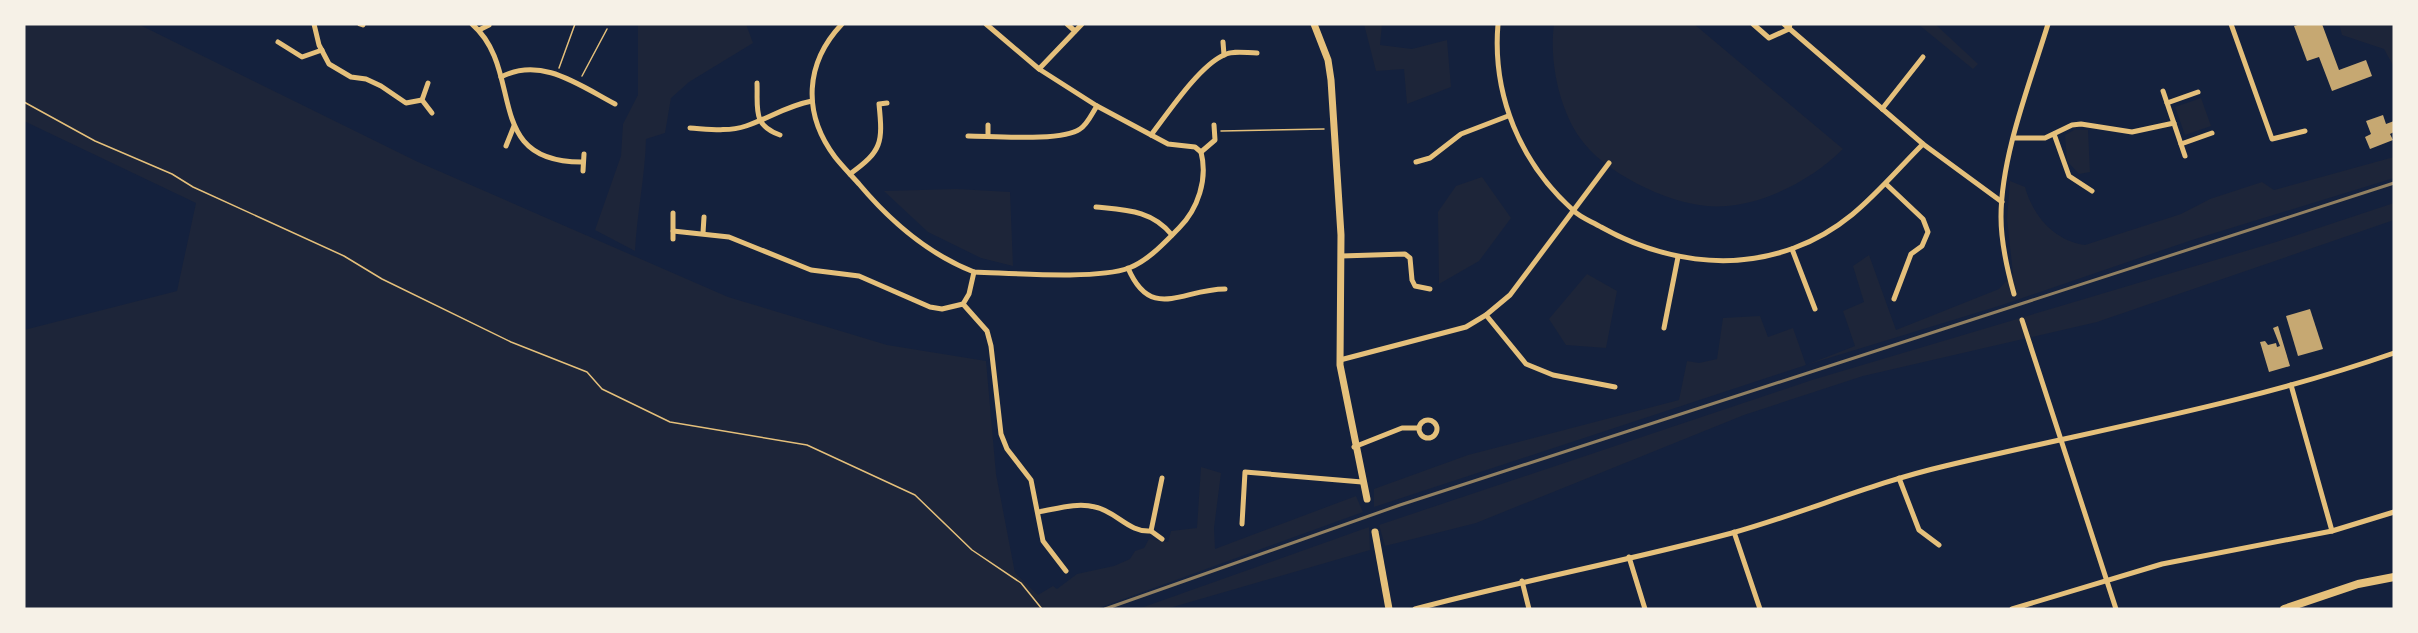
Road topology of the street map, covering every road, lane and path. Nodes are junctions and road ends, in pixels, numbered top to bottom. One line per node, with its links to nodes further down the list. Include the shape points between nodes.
1 (314, 24): 21 (street)
2 (472, 24): 17 (street)
3 (575, 24): 26 (path)
4 (842, 24): 35 (street, via 818,55)
5 (986, 24): 25 (street)
6 (1067, 24): 18 (street)
7 (1082, 24): 18 (street)
8 (1314, 24): 49 (street, via 1328,60)
9 (1498, 24): 42 (street, via 1496,67)
10 (1753, 24): 15 (street, via 1769,38)
11 (1784, 24): 15 (street)
12 (2048, 24): 57 (street)
13 (2231, 24): 50 (street, via 2272,139)
14 (489, 25): 17 (street)
15 (1789, 26): 40 (street)
16 (606, 29): 30 (path)
17 (479, 30): 27 (street)
18 (1075, 31): 25 (street)
19 (278, 42): 21 (street, via 302,57)
20 (1223, 42): 23 (street)
21 (322, 50): 33 (street, via 329,64 340,73 366,79 406,103)
22 (1257, 53): 23 (street)
23 (1224, 55): 54 (street, via 1184,92)
24 (1923, 57): 40 (street)
25 (1039, 69): 39 (street)
26 (556, 74): 27 (street, via 516,69); 30 (street)
27 (501, 77): 46 (street)
28 (428, 83): 33 (street)
29 (757, 83): 43 (street)
30 (578, 84): 38 (street)
31 (2163, 91): 37 (street)
32 (2198, 92): 37 (street)
33 (422, 100): 41 (street)
34 (24, 102): 119 (path, via 95,141 344,256 382,279 511,342 587,372 602,389 670,422 807,445 915,495 979,556 1021,584)
35 (812, 102): 43 (street); 68 (street, via 825,141)
36 (887, 103): 68 (street, via 879,104 882,138 878,149)
37 (2167, 103): 44 (street)
38 (615, 104)
39 (1096, 106): 54 (street); 56 (street, via 1086,123 1072,133)
40 (1882, 109): 58 (street)
41 (432, 113)
42 (1508, 116): 65 (street, via 1461,134 1430,158); 73 (street, via 1533,164)
43 (759, 119): 47 (street, via 746,126 722,130); 53 (street, via 766,130)
44 (2174, 123): 52 (street, via 2132,132 2081,124); 59 (street)
45 (988, 125): 56 (street)
46 (514, 126): 60 (street); 64 (street, via 522,141 534,151 558,161)
47 (690, 128)
48 (1214, 128): 49 (path); 61 (street, via 1215,140)
49 (1334, 129): 81 (street)
50 (2305, 131)
51 (2212, 133): 59 (street)
52 (2054, 134): 57 (street, via 2035,140); 70 (street, via 2069,176)
53 (780, 135)
54 (1152, 135): 61 (street, via 1168,144 1196,147)
55 (968, 136): 56 (street)
56 (988, 136)
57 (2014, 138): 71 (street)
58 (1923, 144): 69 (street); 71 (street)
59 (2181, 144): 63 (street)
60 (506, 146)
61 (1201, 152): 78 (street, via 1198,200 1189,218)
62 (584, 154): 64 (street)
63 (2185, 156)
64 (583, 162): 67 (street)
65 (1416, 162)
66 (1609, 162): 73 (street)
67 (583, 171)
68 (850, 174): 84 (street, via 902,228 954,264)
69 (1886, 184): 80 (street, via 1832,231); 88 (street, via 1923,219 1928,232 1922,246 1911,254)
70 (2092, 191)
71 (2002, 202): 87 (street, via 2002,235)
72 (1096, 207): 78 (street, via 1140,212 1153,217)
73 (1575, 212): 82 (street, via 1628,242); 91 (street, via 1510,295)
74 (674, 213): 76 (street)
75 (704, 217): 77 (street)
76 (673, 231): 77 (street); 79 (street)
77 (703, 233): 89 (street, via 741,241 811,270 859,276 930,307 942,309)
78 (1172, 235): 83 (street, via 1151,255)
79 (674, 239)
80 (1792, 249): 82 (street, via 1730,262); 90 (street)
81 (1341, 256): 86 (street, via 1405,254 1410,258 1415,286); 95 (street)
82 (1678, 257): 93 (street)
83 (1128, 268): 84 (street, via 1105,272); 85 (street, via 1135,285 1155,299)
84 (974, 272): 89 (street)
85 (1225, 289)
86 (1430, 289)
87 (2014, 294)
88 (1894, 299)
89 (963, 304): 105 (street, via 987,331 1001,434 1007,449 1031,480)
90 (1815, 309)
91 (1486, 315): 95 (street, via 1466,327); 97 (street, via 1526,364 1553,375)
92 (2022, 320): 99 (street)
93 (1664, 328)
94 (2394, 353): 96 (street)
95 (1340, 360): 100 (street)
96 (2291, 385): 99 (street); 109 (street)
97 (1615, 387)
98 (1419, 428): 100 (street, via 1402,428)
99 (2062, 440): 101 (street); 117 (street)
100 (1354, 447): 103 (street)
101 (1899, 477): 111 (street); 113 (street, via 1919,530)
102 (1162, 478): 108 (street)
103 (1362, 482): 104 (street); 107 (street, via 1245,472)
104 (1366, 499)
105 (1038, 512): 108 (street, via 1085,505 1133,528); 115 (street, via 1043,541)
106 (2394, 512): 109 (street)
107 (1242, 524)
108 (1151, 531): 112 (street)
109 (2332, 531): 117 (street, via 2162,564)
110 (1375, 532): 120 (street)
111 (1734, 532): 114 (street); 124 (street)
112 (1162, 539)
113 (1939, 545)
114 (1629, 557): 118 (street); 123 (street)
115 (1066, 571)
116 (2394, 577): 127 (main road, via 2358,584)
117 (2106, 580): 125 (street); 126 (street)
118 (1521, 581): 121 (street); 122 (street)
119 (1042, 609)
120 (1389, 609)
121 (1415, 609)
122 (1528, 609)
123 (1645, 609)
124 (1760, 609)
125 (2012, 609)
126 (2116, 609)
127 (2284, 609)

